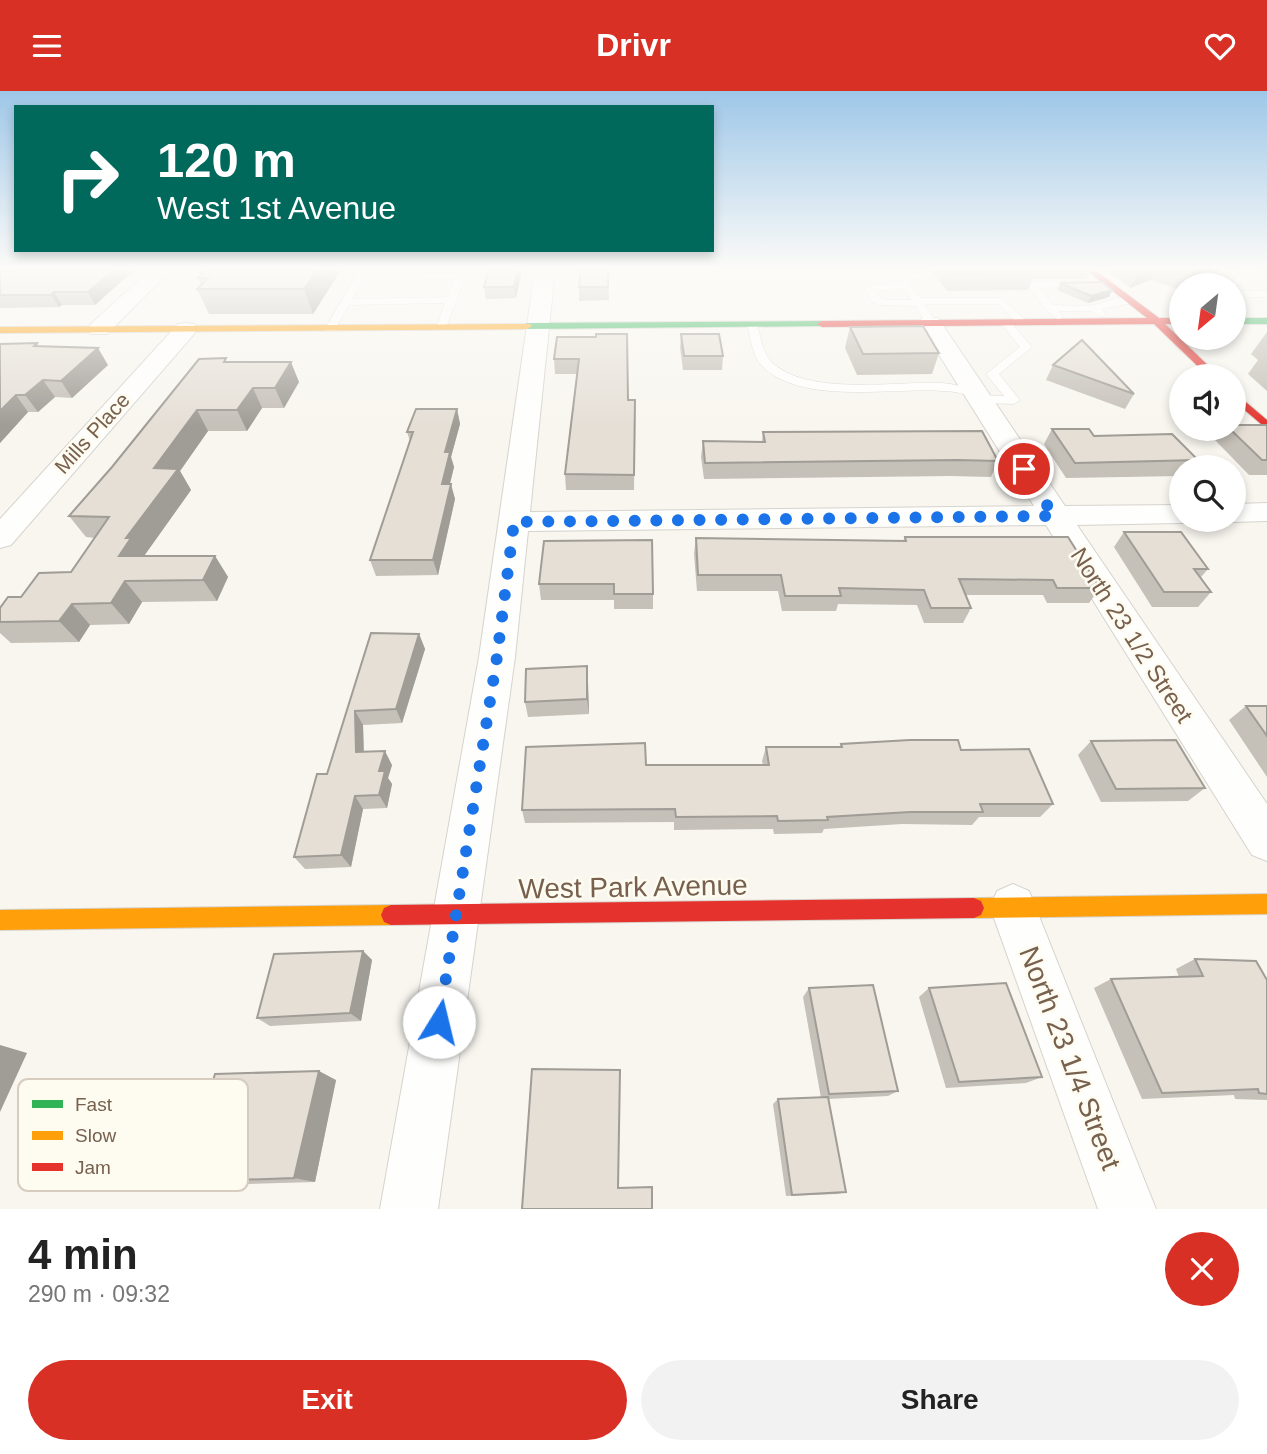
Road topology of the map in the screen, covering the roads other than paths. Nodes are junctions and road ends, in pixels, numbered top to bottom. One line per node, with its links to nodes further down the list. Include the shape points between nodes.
1 (106, 322): 14 (street)
2 (334, 322): 16 (lane)
3 (443, 322): 13 (lane)
4 (539, 322): 12 (street)
5 (770, 322): 11 (main road)
6 (940, 322): 19 (street, North 23 1/2 Street)
7 (998, 322): 10 (main road)
8 (1005, 322): 19 (lane, via 1026,347 992,374 1014,400)
9 (1157, 322): 18 (main road)
10 (967, 323)
11 (752, 325): 12 (main road); 19 (lane, via 765,361 774,370 801,380 844,387 932,387)
12 (538, 327): 13 (main road); 26 (street)
13 (441, 328): 16 (main road)
14 (99, 329): 15 (main road); 17 (main road)
15 (186, 329): 16 (main road); 27 (street, Mills Place)
16 (330, 329)
17 (0, 330)
18 (1201, 364)
19 (977, 396): 25 (street, North 23 1/2 Street)
20 (1246, 406): 21 (main road)
21 (1266, 423)
22 (1267, 512): 24 (street)
23 (1169, 513): 25 (street)
24 (1246, 513)
25 (1054, 516): 26 (street); 28 (street, North 23 1/2 Street)
26 (514, 522): 31 (street)
27 (0, 538)
28 (1267, 841)
29 (1267, 904): 30 (main road, West Park Avenue)
30 (1013, 907): 31 (main road, West Park Avenue); 34 (street, North 23 1/4 Street)
31 (456, 916): 32 (main road, West Park Avenue); 33 (street)
32 (0, 921)
33 (409, 1209)
34 (1127, 1209)

